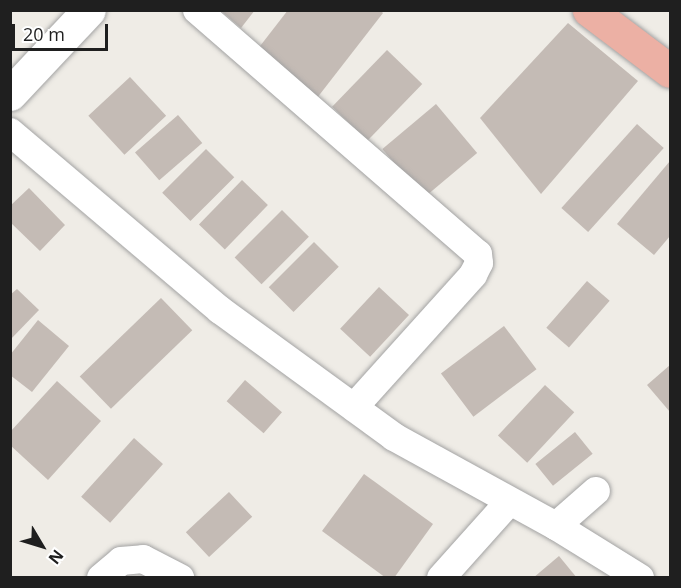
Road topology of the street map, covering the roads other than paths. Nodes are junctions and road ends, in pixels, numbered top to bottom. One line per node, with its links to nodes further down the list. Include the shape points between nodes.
1 (89, 10): 5 (street)
2 (197, 10): 7 (street, via 478,254 479,263 473,275)
3 (590, 11): 4 (highway)
4 (670, 71)
5 (10, 94)
6 (10, 132): 7 (street, via 202,296)
7 (354, 407): 9 (street, via 394,437)
8 (596, 491): 10 (street)
9 (508, 503): 10 (street); 13 (street)
10 (556, 526): 14 (street)
11 (101, 578): 12 (street, via 121,561 143,559)
12 (180, 578)
13 (441, 578)
14 (640, 578)

